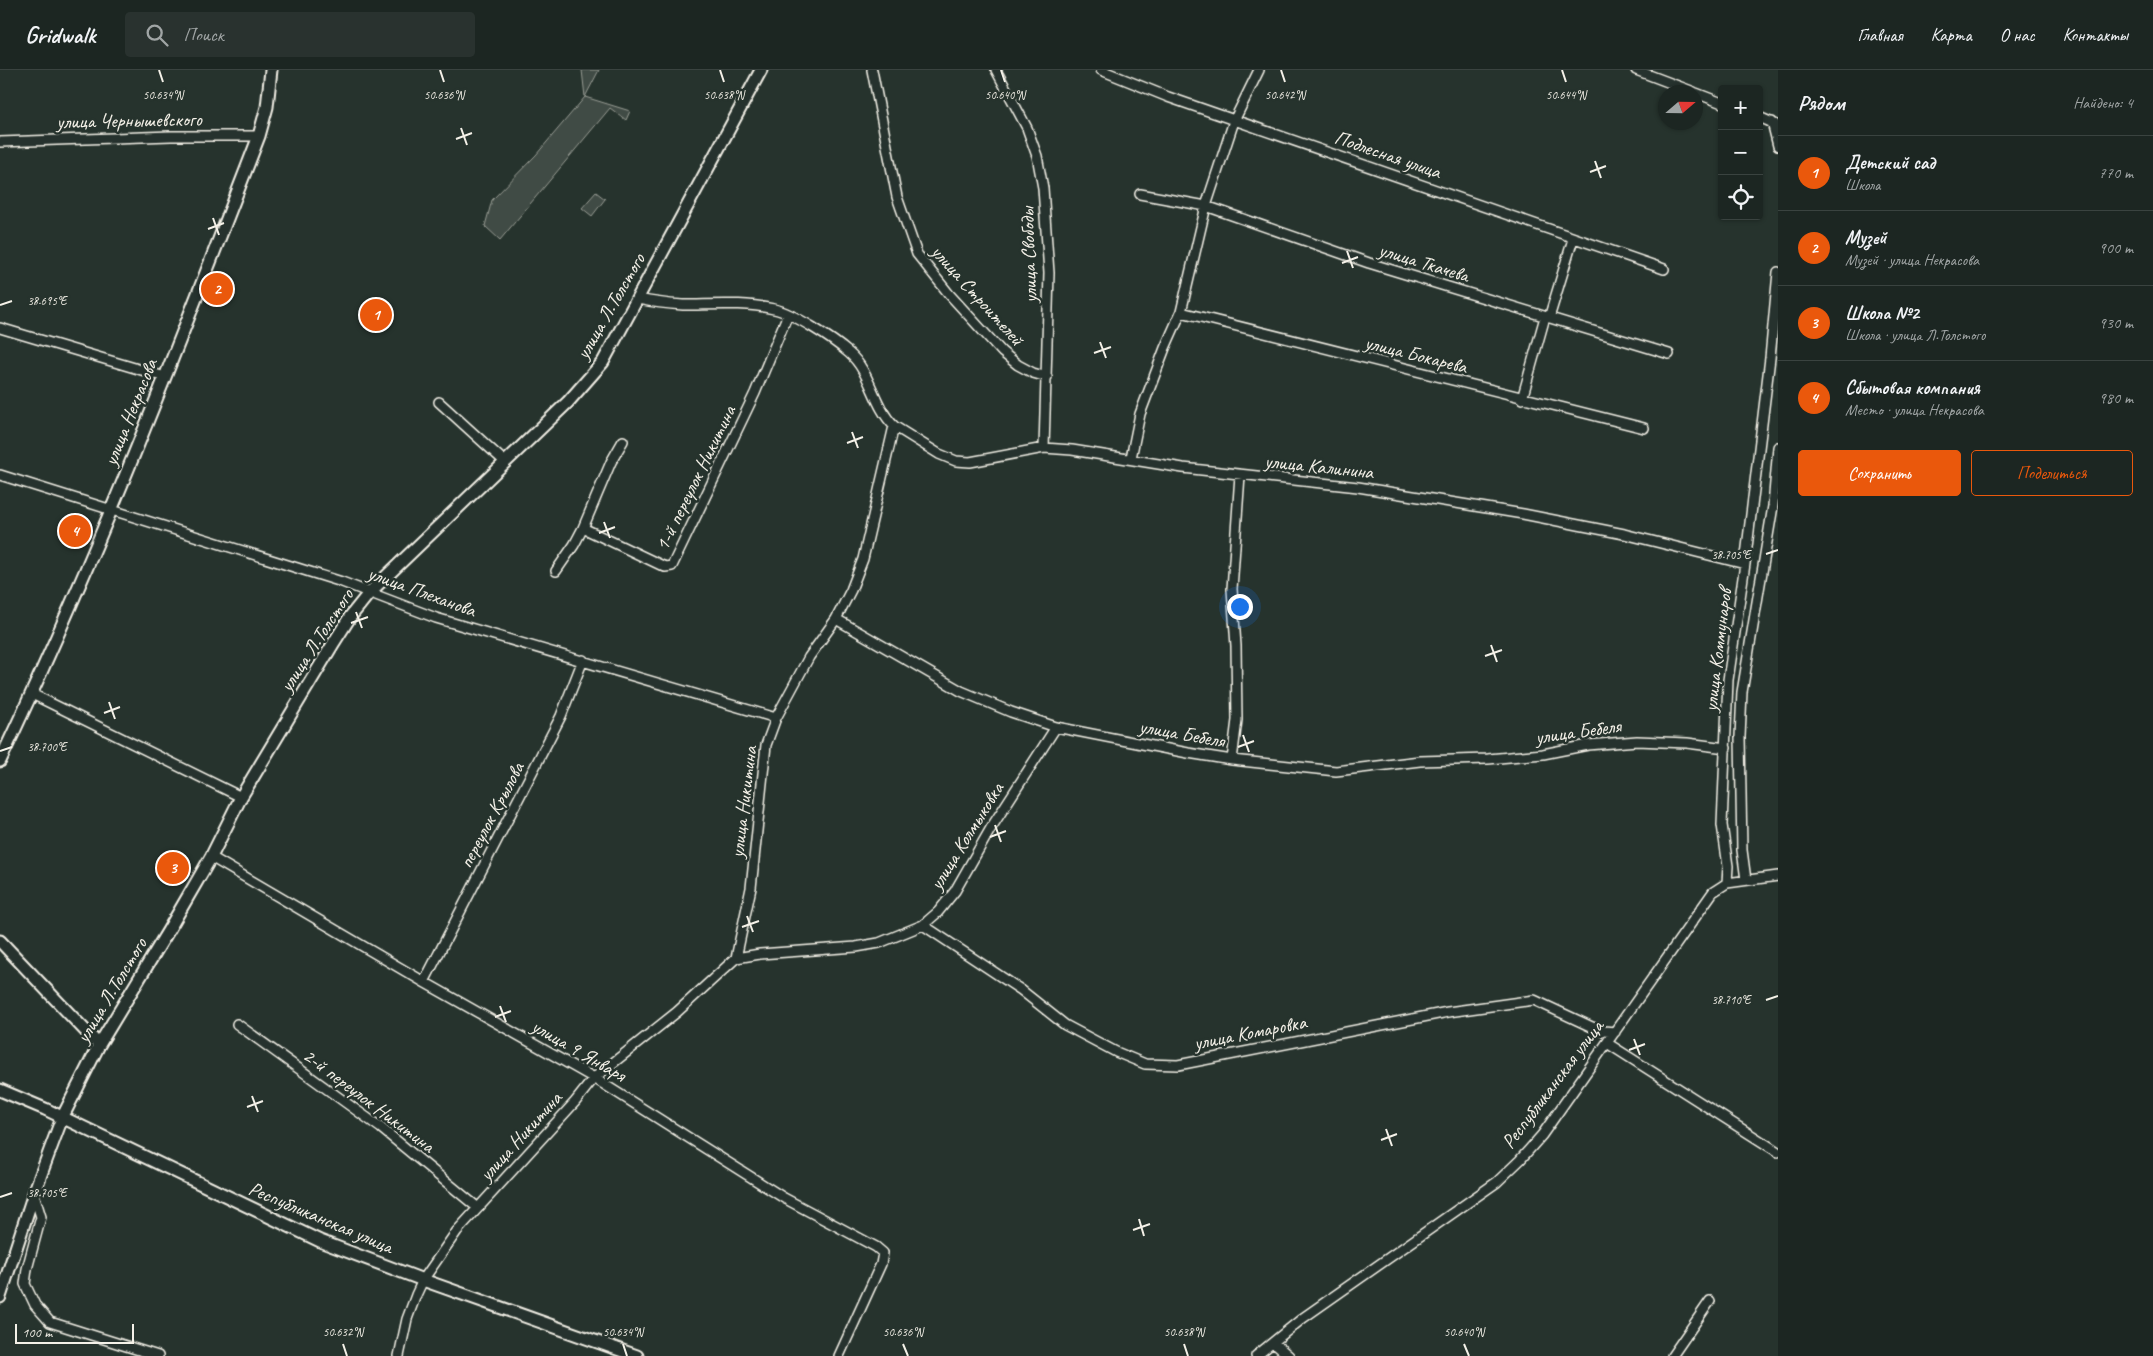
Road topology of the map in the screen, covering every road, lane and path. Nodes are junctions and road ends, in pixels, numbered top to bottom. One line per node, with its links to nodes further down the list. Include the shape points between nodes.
1 (271, 70): 14 (street, улица Некрасова)
2 (761, 70): 22 (street, улица Л.Толстого)
3 (872, 70): 29 (street, улица Строителей, via 897,198 917,254 1002,352 1018,365)
4 (996, 70): 29 (street, улица Свободы, via 1027,128 1043,188 1049,273)
5 (1102, 70): 12 (street, Подлесная улица)
6 (1259, 70): 12 (street)
7 (1636, 70): 8 (street)
8 (1674, 85)
9 (1703, 96): 10 (street)
10 (1718, 102)
11 (1763, 119): 13 (street)
12 (1234, 121): 18 (street); 19 (street, Подлесная улица)
13 (1775, 124): 16 (street)
14 (260, 136): 15 (street, улица Чернышевского); 28 (street, улица Некрасова)
15 (0, 142)
16 (1778, 146)
17 (1140, 194): 18 (street, улица Ткачева)
18 (1206, 206): 23 (street); 25 (street, улица Ткачева, via 1369,264)
19 (1573, 239): 20 (street, Подлесная улица); 25 (street)
20 (1664, 269)
21 (1778, 272): 44 (street, улица Коммунаров)
22 (638, 299): 24 (street, via 680,305 752,305); 38 (street, улица Л.Толстого, via 604,362 568,402)
23 (1181, 312): 30 (street, улица Бокарева); 37 (street, via 1140,414)
24 (788, 314): 32 (street, via 850,353 865,374 885,417); 43 (street, 1-й переулок Никитина, via 755,393 672,566 665,566)
25 (1547, 318): 27 (street, улица Ткачева); 30 (street)
26 (0, 328): 28 (street)
27 (1670, 354)
28 (166, 377): 42 (street, улица Некрасова)
29 (1047, 377): 36 (street, улица Свободы)
30 (1522, 399): 33 (street, улица Бокарева)
31 (439, 402): 38 (street)
32 (894, 426): 36 (street, улица Калинина, via 956,461 970,462); 47 (street, улица Никитина, via 862,559)
33 (1644, 428)
34 (622, 441): 43 (street)
35 (1778, 447): 41 (street, улица Коммунаров)
36 (1044, 448): 37 (street, улица Калинина)
37 (1131, 458): 40 (street, улица Калинина)
38 (505, 462): 46 (street, улица Л.Толстого)
39 (0, 475): 42 (street, улица Плеханова)
40 (1240, 475): 44 (street, улица Калинина, via 1358,487 1523,514 1624,534); 53 (street, via 1232,589 1237,720)
41 (1775, 507): 58 (street, улица Коммунаров, via 1742,692 1742,850)
42 (110, 510): 46 (street, улица Плеханова); 49 (street, улица Некрасова)
43 (583, 528): 45 (street)
44 (1745, 564): 52 (street, улица Коммунаров, via 1728,680)
45 (556, 571)
46 (370, 592): 48 (street, улица Плеханова, via 436,618); 55 (street, улица Л.Толстого, via 333,644)
47 (836, 619): 50 (street, улица Никитина, via 809,657); 51 (street, улица Бебеля, via 961,691)
48 (583, 660): 50 (street, улица Плеханова); 63 (street, переулок Крылова, via 561,716)
49 (32, 694): 54 (street, улица Некрасова); 55 (street)
50 (776, 718): 62 (street, улица Никитина, via 766,745 751,888)
51 (1056, 727): 53 (street, улица Бебеля); 60 (street, улица Колмыковка, via 955,891)
52 (1726, 748): 53 (street, улица Бебеля, via 1637,741 1588,745 1543,754 1420,761 1336,771); 59 (street, улица Коммунаров, via 1722,825)
53 (1232, 760)
54 (0, 761)
55 (241, 797): 56 (street, улица Л.Толстого)
56 (211, 857): 63 (street, улица 9 Января); 67 (street, улица Л.Толстого)
57 (1778, 876): 58 (street, Республиканская улица)
58 (1746, 880): 59 (street, Республиканская улица)
59 (1728, 883): 65 (street, Республиканская улица, via 1713,892)
60 (923, 925): 62 (street, улица Колмыковка, via 871,944); 65 (street, улица Комаровка, via 1021,990 1065,1025 1145,1064 1178,1065 1448,1012 1534,1000 1604,1032)
61 (0, 941): 67 (street)
62 (736, 958): 68 (street, улица Никитина, via 677,1012)
63 (424, 982): 68 (street, улица 9 Января)
64 (237, 1024): 73 (street, 2-й переулок Никитина, via 381,1128)
65 (1615, 1032): 66 (street, Республиканская улица)
66 (1607, 1043): 71 (street); 77 (street, Республиканская улица, via 1542,1135 1497,1182 1303,1318)
67 (99, 1045): 70 (street, улица Л.Толстого)
68 (594, 1078): 73 (street, улица Никитина); 81 (street, улица 9 Января, via 784,1198 883,1253)
69 (0, 1090): 70 (street, Республиканская улица)
70 (62, 1118): 72 (street, улица Л.Толстого); 74 (street, Республиканская улица, via 320,1241)
71 (1778, 1152)
72 (34, 1193): 75 (street, улица Л.Толстого); 78 (street, via 41,1218 25,1284 35,1305 50,1322)
73 (478, 1208): 74 (street, улица Никитина, via 457,1231)
74 (423, 1280): 79 (street, улица Никитина, via 407,1319); 80 (street, Республиканская улица)
75 (0, 1297)
76 (1710, 1301): 84 (street)
77 (1274, 1343): 82 (street, Республиканская улица); 83 (street)
78 (158, 1356)
79 (399, 1356)
80 (637, 1356)
81 (839, 1356)
82 (1256, 1356)
83 (1289, 1356)
84 (1672, 1356)

